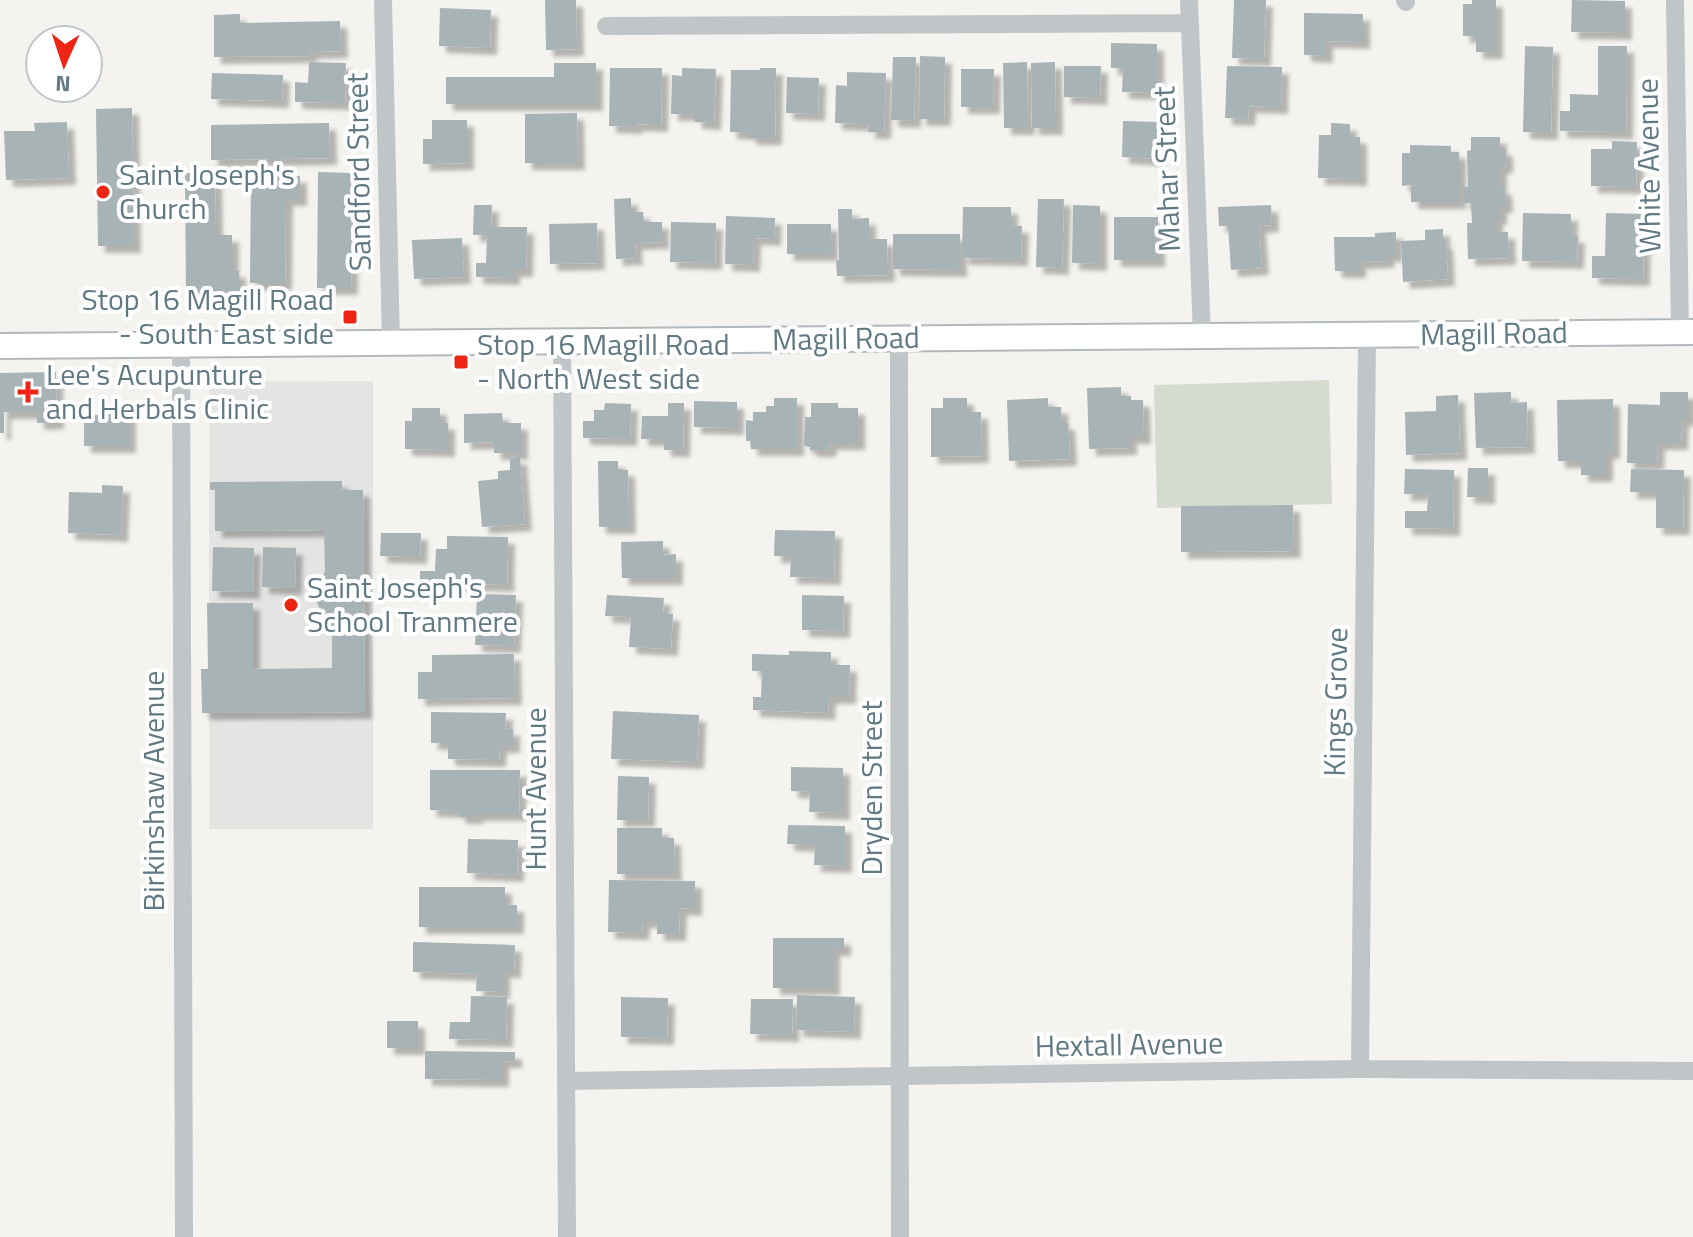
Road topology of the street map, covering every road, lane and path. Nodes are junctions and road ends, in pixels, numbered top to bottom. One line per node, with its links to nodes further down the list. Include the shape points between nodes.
1 (383, 0): 11 (street, Sandford Street)
2 (1189, 0): 4 (street, Mahar Street)
3 (1675, 0): 6 (street, White Avenue)
4 (1189, 23): 5 (street); 8 (street, Mahar Street)
5 (606, 26)
6 (1686, 332): 7 (main road, Magill Road)
7 (1367, 335): 8 (main road, Magill Road); 14 (street, Kings Grove)
8 (1202, 336): 9 (main road, Magill Road)
9 (899, 338): 10 (main road, Magill Road); 16 (street, Dryden Street)
10 (562, 341): 11 (main road, Magill Road); 17 (street, Hunt Avenue)
11 (391, 343): 12 (main road, Magill Road)
12 (181, 344): 13 (main road, Magill Road); 18 (street, Birkinshaw Avenue)
13 (0, 346)
14 (1360, 1069): 15 (street, Hextall Avenue); 16 (street, Hextall Avenue)
15 (1693, 1071)
16 (900, 1077): 17 (street, Hextall Avenue); 20 (street, Dryden Street)
17 (566, 1081): 19 (street, Hunt Avenue)
18 (184, 1237)
19 (567, 1237)
20 (900, 1237)

